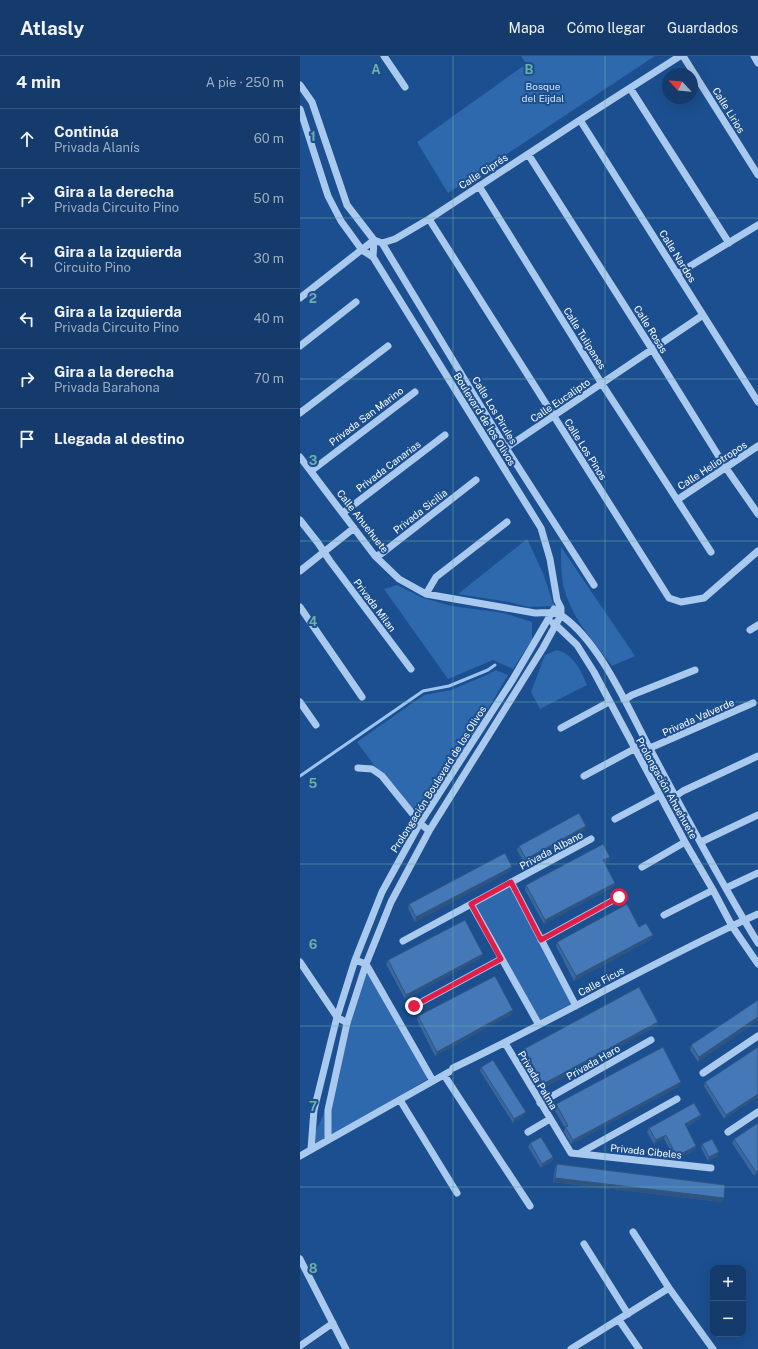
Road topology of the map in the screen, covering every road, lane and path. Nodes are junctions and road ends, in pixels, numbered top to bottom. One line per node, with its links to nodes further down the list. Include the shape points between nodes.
1 (384, 56): 6 (street)
2 (682, 56): 7 (street, Calle Ciprés); 11 (street, Calle Lirios)
3 (754, 56): 4 (street)
4 (758, 63)
5 (300, 85): 15 (street, via 312,102 346,205)
6 (405, 86)
7 (630, 88): 9 (street, Calle Ciprés); 16 (street)
8 (300, 109): 18 (street, Boulevard de los Olivos, via 328,196 341,221)
9 (580, 120): 10 (street, Calle Ciprés); 20 (street, Calle Nardos)
10 (528, 154): 12 (street, Calle Ciprés); 26 (street, Calle Rosas)
11 (758, 175)
12 (479, 186): 13 (street, Calle Ciprés); 27 (street, Calle Tulipanes)
13 (429, 219): 17 (street, Calle Ciprés); 31 (street, Calle Los Pinos)
14 (758, 225): 16 (street)
15 (374, 240): 17 (street); 18 (street); 19 (street)
16 (729, 243): 20 (street)
17 (382, 244): 34 (street, Calle Los Pirules)
18 (362, 250): 19 (street, Boulevard de los Olivos); 21 (street)
19 (373, 257): 52 (street, Boulevard de los Olivos, via 541,528)
20 (677, 274): 23 (street, Calle Nardos)
21 (300, 298)
22 (356, 302): 24 (street)
23 (703, 315): 26 (street, Calle Eucalipto); 29 (street, Calle Nardos)
24 (300, 346)
25 (388, 346): 30 (street)
26 (652, 349): 27 (street, Calle Eucalipto); 36 (street, Calle Rosas)
27 (602, 384): 31 (street, Calle Eucalipto); 39 (street, Calle Tulipanes)
28 (415, 392): 37 (street, Privada San Marino, via 319,464)
29 (758, 401)
30 (300, 413)
31 (554, 416): 34 (street, Calle Eucalipto); 45 (street, Calle Los Pinos, via 669,598 681,602 704,598)
32 (445, 435): 40 (street, Privada Canarias)
33 (758, 446): 36 (street, Calle Heliotropos)
34 (506, 448): 50 (street, Calle Los Pirules)
35 (300, 457): 37 (street, Calle Ahuehuete)
36 (726, 468): 39 (street, Calle Heliotropos); 41 (street, Calle Rosas)
37 (312, 472): 40 (street, Calle Ahuehuete)
38 (476, 480): 48 (street, Privada Sicilia, via 381,554)
39 (677, 500): 47 (street, Calle Tulipanes)
40 (343, 513): 44 (street, Calle Ahuehuete)
41 (758, 514)
42 (300, 520): 46 (street, Privada Milan)
43 (508, 522): 51 (street, via 436,577)
44 (354, 528): 46 (street); 48 (street, Calle Ahuehuete)
45 (758, 551)
46 (325, 552): 49 (street); 61 (street, Privada Milan)
47 (711, 552)
48 (375, 556): 51 (street, Calle Ahuehuete, via 399,579)
49 (300, 571)
50 (594, 585)
51 (426, 594): 55 (street, Calle Ahuehuete)
52 (558, 600): 54 (street); 56 (street, Boulevard de los Olivos)
53 (300, 607): 63 (street)
54 (553, 612): 55 (street, Calle Ahuehuete); 56 (street, Calle Ahuehuete); 57 (street, Prolongación Boulevard de los Olivos)
55 (535, 613): 57 (street, Calle Ahuehuete)
56 (561, 615): 58 (street, Prolongación Boulevard de los Olivos); 64 (street, Prolongación Ahuehuete, via 599,656)
57 (548, 621): 58 (street, Calle Ahuehuete); 79 (street, Prolongación Boulevard de los Olivos)
58 (556, 625): 66 (street, Prolongación Ahuehuete, via 577,645); 80 (street, Prolongación Boulevard de los Olivos)
59 (758, 625): 60 (street)
60 (750, 630)
61 (411, 668)
62 (695, 670): 64 (street)
63 (362, 697)
64 (624, 700): 70 (street, Prolongación Ahuehuete)
65 (300, 702): 68 (street)
66 (609, 702): 69 (street); 71 (street, Prolongación Ahuehuete)
67 (754, 703): 70 (street, Privada Valverde)
68 (316, 725)
69 (561, 728)
70 (650, 748): 76 (street, Prolongación Ahuehuete)
71 (634, 749): 74 (street); 75 (street, Prolongación Ahuehuete)
72 (758, 756): 76 (street)
73 (358, 768): 79 (street, via 372,769 382,776)
74 (584, 776)
75 (660, 795): 78 (street); 82 (street, Prolongación Ahuehuete)
76 (676, 796): 83 (street, Prolongación Ahuehuete)
77 (758, 816): 83 (street)
78 (615, 819)
79 (420, 823): 80 (street); 99 (street, Prolongación Boulevard de los Olivos, via 382,892)
80 (429, 831): 102 (street, Prolongación Boulevard de los Olivos, via 391,902)
81 (591, 839): 86 (street, Privada Albano)
82 (685, 842): 84 (street); 88 (street, Prolongación Ahuehuete)
83 (701, 842): 87 (street, Prolongación Ahuehuete)
84 (642, 867)
85 (758, 873): 87 (street)
86 (511, 882): 90 (street, Privada Albano); 95 (street)
87 (726, 888): 93 (street, Prolongación Ahuehuete)
88 (713, 890): 92 (street); 94 (street, Prolongación Ahuehuete)
89 (619, 897): 95 (street)
90 (471, 904): 96 (street, Privada Albano); 98 (street)
91 (758, 914): 93 (street, Calle Ficus)
92 (664, 915)
93 (744, 920): 94 (street, Calle Ficus); 97 (street, Prolongación Ahuehuete)
94 (732, 926): 100 (street, Prolongación Ahuehuete); 104 (street, Calle Ficus)
95 (541, 940): 104 (street)
96 (403, 941)
97 (758, 943)
98 (501, 959): 103 (street); 107 (street)
99 (355, 960): 102 (street); 105 (street, Prolongación Boulevard de los Olivos)
100 (757, 960)
101 (300, 962): 105 (street)
102 (366, 964): 106 (street, Prolongación Boulevard de los Olivos); 113 (street)
103 (414, 1006)
104 (576, 1006): 107 (street, Calle Ficus)
105 (337, 1016): 106 (street); 122 (street, Prolongación Boulevard de los Olivos, via 314,1110)
106 (347, 1023): 121 (street, Prolongación Boulevard de los Olivos, via 328,1110)
107 (539, 1025): 110 (street, Calle Ficus)
108 (758, 1036): 112 (street)
109 (651, 1040): 116 (street, Privada Haro)
110 (505, 1043): 111 (street, Calle Ficus); 116 (street, Privada Palma)
111 (449, 1072): 113 (street, Calle Ficus); 127 (street)
112 (703, 1074)
113 (433, 1081): 115 (street, Calle Ficus)
114 (677, 1099): 123 (street, Privada Cibeles)
115 (400, 1100): 121 (street, Calle Ficus); 126 (street)
116 (542, 1102): 118 (street, Privada Palma)
117 (758, 1112): 120 (street)
118 (550, 1119): 119 (street); 123 (street, Privada Palma, via 571,1153)
119 (528, 1132)
120 (728, 1132)
121 (328, 1140): 122 (street, Calle Ficus)
122 (311, 1149): 124 (street, Calle Ficus)
123 (579, 1154): 125 (street, Privada Cibeles)
124 (300, 1156)
125 (711, 1168)
126 (457, 1193)
127 (530, 1206)
128 (633, 1232): 131 (street)
129 (584, 1244): 132 (street)
130 (300, 1260): 134 (street)
131 (669, 1288): 132 (street); 139 (street)
132 (628, 1314): 133 (street)
133 (619, 1320): 137 (street); 138 (street)
134 (333, 1323): 135 (street); 136 (street)
135 (300, 1346)
136 (346, 1349)
137 (571, 1349)
138 (639, 1349)
139 (713, 1349)

